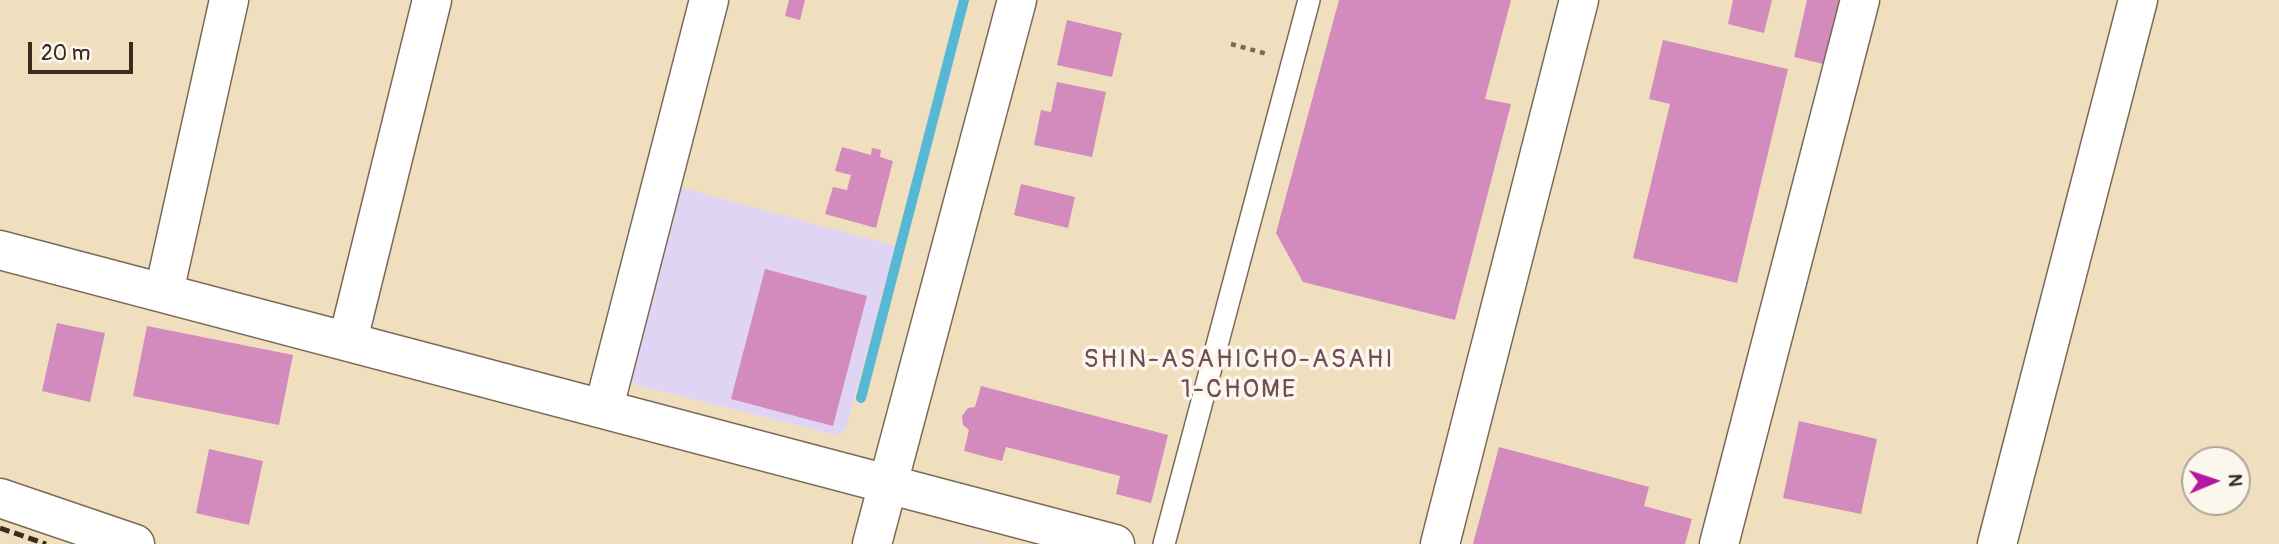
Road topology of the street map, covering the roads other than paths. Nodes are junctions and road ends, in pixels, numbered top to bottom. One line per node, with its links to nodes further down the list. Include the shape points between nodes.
1 (229, 0): 10 (street)
2 (432, 0): 11 (street)
3 (709, 0): 12 (street)
4 (1017, 0): 13 (street)
5 (1308, 0): 18 (lane)
6 (1579, 0): 19 (street)
7 (1860, 0): 20 (street)
8 (2138, 0): 21 (street)
9 (0, 250): 10 (street)
10 (164, 292): 11 (street)
11 (348, 340): 12 (street)
12 (604, 407): 13 (street)
13 (889, 482): 16 (street); 17 (street)
14 (0, 498): 15 (street)
15 (135, 544)
16 (872, 544)
17 (1115, 544)
18 (1164, 544)
19 (1440, 544)
20 (1719, 544)
21 (1997, 544)

